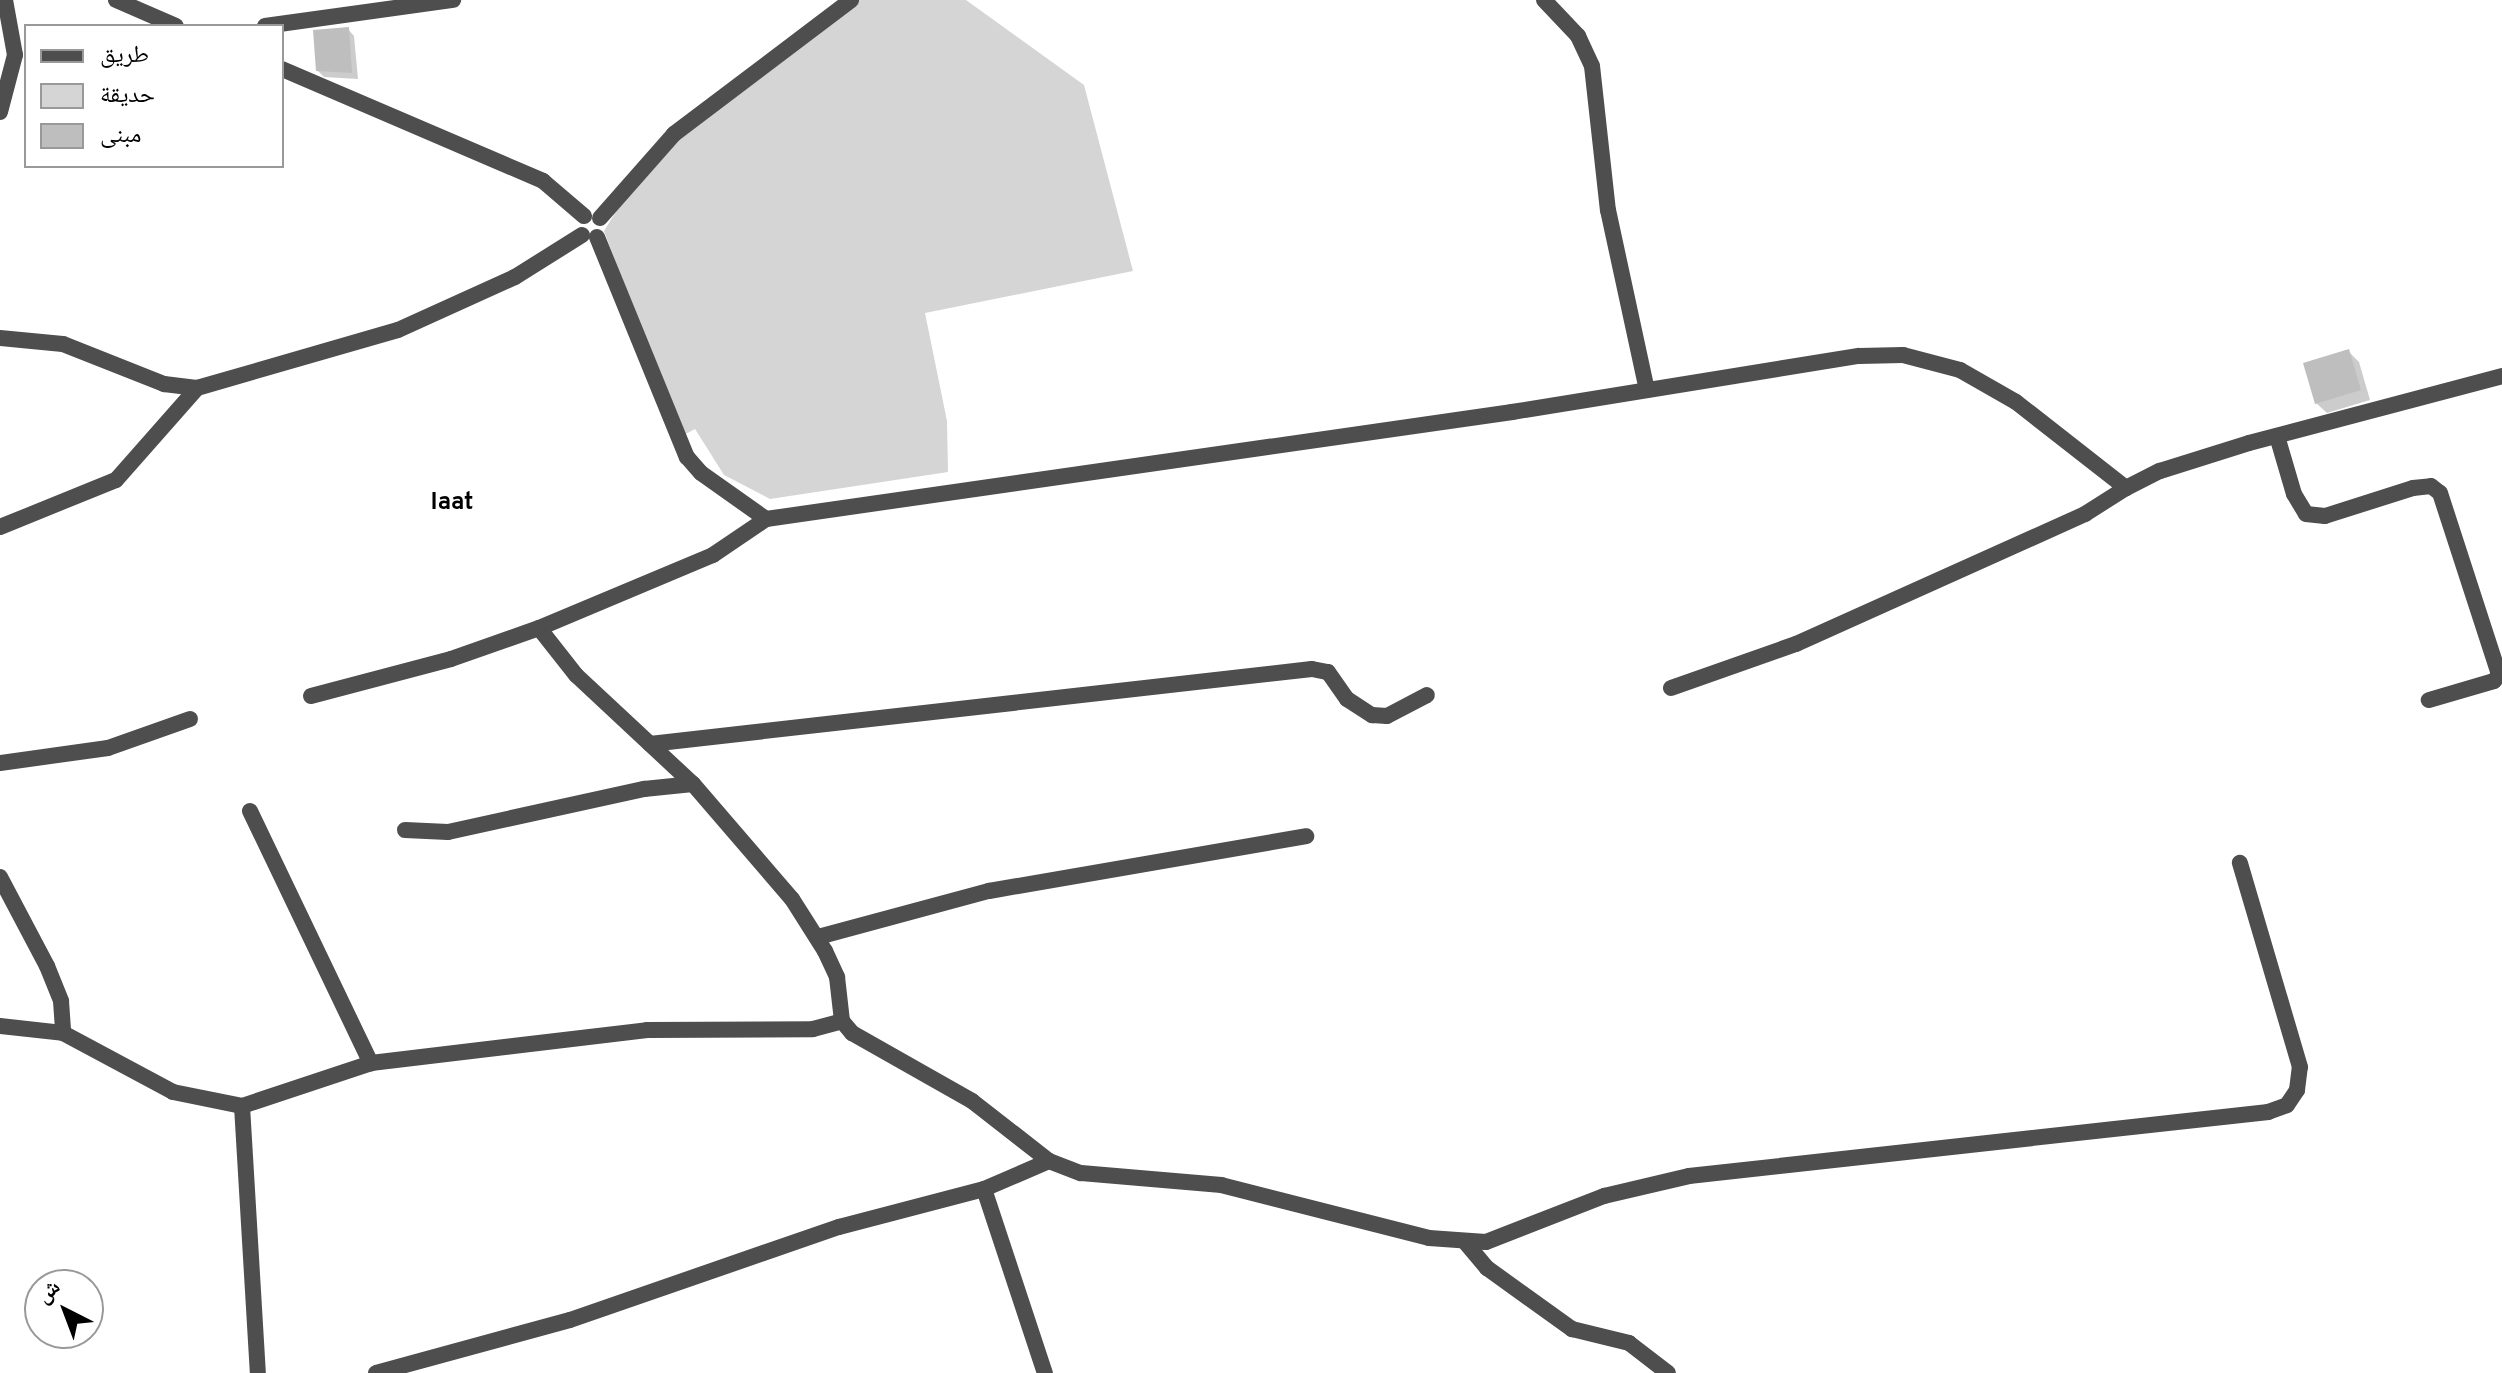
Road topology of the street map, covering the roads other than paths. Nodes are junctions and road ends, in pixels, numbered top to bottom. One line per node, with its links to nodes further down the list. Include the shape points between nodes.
1 (5, 0): 9 (street, via 15,55)
2 (116, 0): 6 (street)
3 (453, 0): 7 (street)
4 (851, 0): 10 (street, via 674,134)
5 (1544, 0): 15 (street, via 1578,36 1592,66 1608,210)
6 (171, 24)
7 (279, 24)
8 (284, 70): 10 (street, via 543,181)
9 (0, 112)
10 (592, 217): 11 (street, via 578,225)
11 (589, 236): 14 (street, via 515,277 398,330); 18 (street, via 687,457)
12 (0, 338): 14 (street, via 63,344 164,384)
13 (2502, 376): 16 (street)
14 (197, 388): 19 (street, via 116,480)
15 (1647, 390): 17 (street, via 1859,356 1931,359 2016,402); 18 (street)
16 (2277, 436): 17 (street, via 2160,471); 24 (street, via 2294,494 2312,516 2413,488 2431,486 2440,493 2499,675)
17 (2126, 488): 21 (street, via 2085,514 1796,644)
18 (766, 519): 20 (street, via 713,555)
19 (0, 527)
20 (539, 628): 23 (street, via 451,659); 26 (street, via 576,675)
21 (1671, 688)
22 (1427, 695): 26 (street, via 1387,716 1372,715 1354,706 1328,672 1312,669)
23 (311, 696)
24 (2429, 700)
25 (190, 719): 27 (street, via 108,748)
26 (650, 744): 28 (street)
27 (0, 763)
28 (693, 784): 30 (street, via 644,789 448,832); 34 (street, via 755,852)
29 (250, 811): 38 (street)
30 (405, 830)
31 (1306, 836): 34 (street, via 989,891)
32 (2240, 863): 42 (street, via 2300,1067 2297,1090 2287,1105 2268,1112 1715,1172 1638,1186 1486,1242)
33 (0, 877): 37 (street, via 47,966 61,1001)
34 (818, 937): 35 (street, via 837,977)
35 (842, 1021): 38 (street, via 813,1029 647,1030); 40 (street, via 863,1043 921,1070 994,1116)
36 (0, 1026): 37 (street)
37 (63, 1033): 39 (street, via 173,1092)
38 (371, 1063): 39 (street)
39 (242, 1106): 43 (street)
40 (1049, 1161): 41 (street); 42 (street, via 1081,1173 1221,1185)
41 (984, 1189): 44 (street, via 839,1227 570,1320); 45 (street)
42 (1466, 1243): 46 (street, via 1487,1268 1572,1329 1629,1343)
43 (258, 1373)
44 (376, 1373)
45 (1045, 1373)
46 (1668, 1373)

